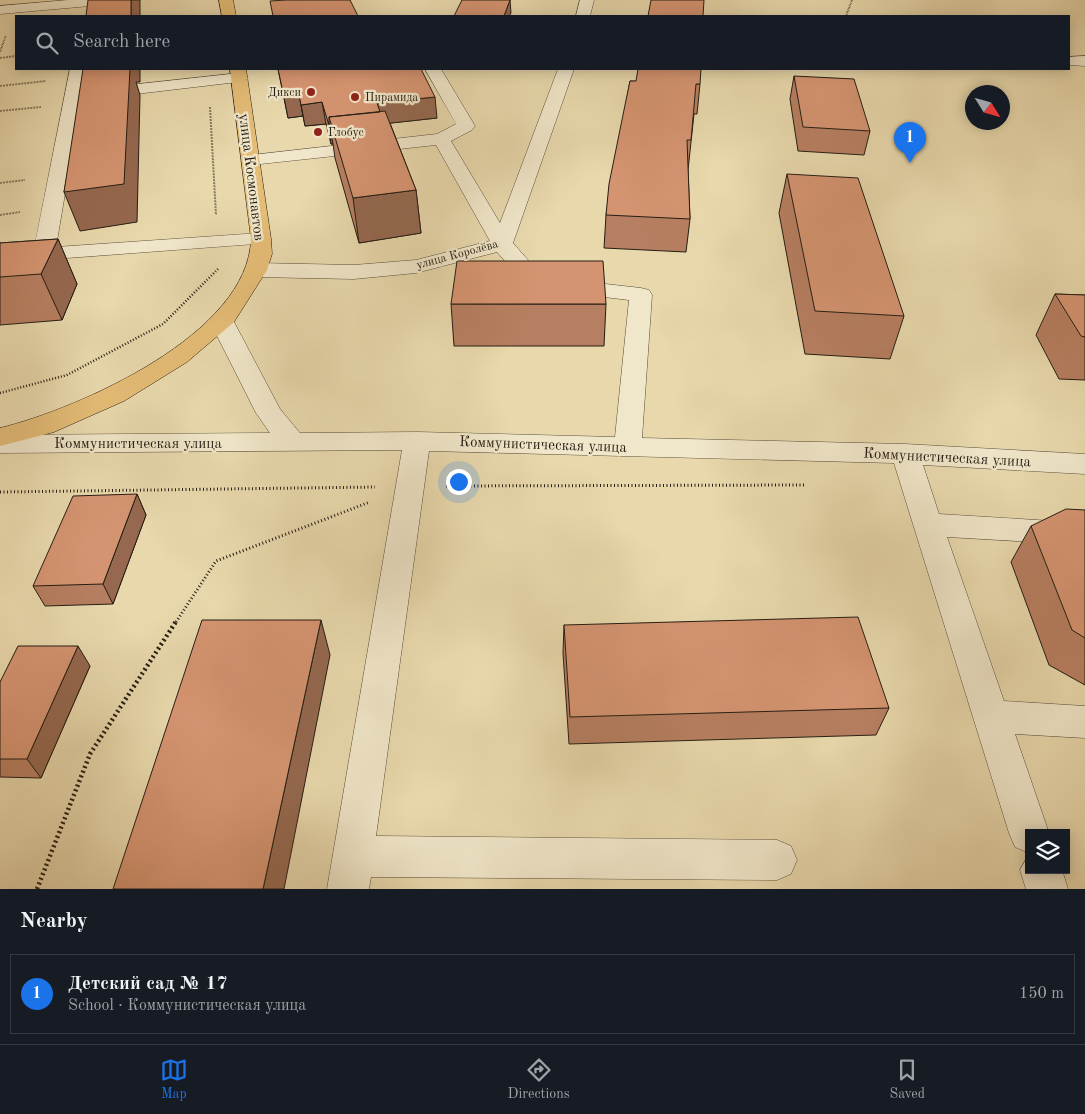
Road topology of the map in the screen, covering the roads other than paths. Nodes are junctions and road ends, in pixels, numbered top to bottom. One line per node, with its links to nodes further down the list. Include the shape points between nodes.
1 (226, 0): 6 (main road)
2 (587, 0): 7 (street)
3 (88, 1): 4 (street); 5 (street)
4 (0, 10)
5 (87, 15)
6 (229, 15)
7 (583, 15)
8 (1070, 60): 9 (street)
9 (1085, 61)
10 (434, 70): 15 (street, via 466,126)
11 (566, 70): 18 (street, улица Королёва)
12 (77, 73): 14 (street)
13 (239, 73): 14 (street); 16 (main road, улица Космонавтов)
14 (72, 100): 19 (street)
15 (441, 140): 16 (street); 18 (street)
16 (251, 160): 17 (main road, улица Космонавтов)
17 (262, 239): 19 (street); 21 (main road, улица Космонавтов)
18 (502, 244): 21 (street, улица Королёва, via 416,266 354,272); 27 (street, via 536,283 641,295)
19 (44, 254): 20 (street)
20 (0, 258)
21 (256, 270): 22 (main road, улица Космонавтов)
22 (222, 322): 23 (main road, улица Космонавтов, via 178,357 115,395 44,426); 24 (street, via 269,413)
23 (0, 437)
24 (292, 441): 25 (street, Коммунистическая улица); 26 (street, Коммунистическая улица)
25 (417, 441): 27 (street, Коммунистическая улица); 36 (street)
26 (0, 444)
27 (628, 447): 28 (street, Коммунистическая улица)
28 (905, 454): 29 (street, Коммунистическая улица); 30 (street)
29 (1085, 464)
30 (927, 524): 31 (street); 32 (street)
31 (1085, 534)
32 (990, 716): 33 (street); 34 (street)
33 (1085, 722)
34 (1028, 829)
35 (778, 860): 36 (street)
36 (350, 873)
37 (1042, 874): 38 (street)
38 (1047, 889)

